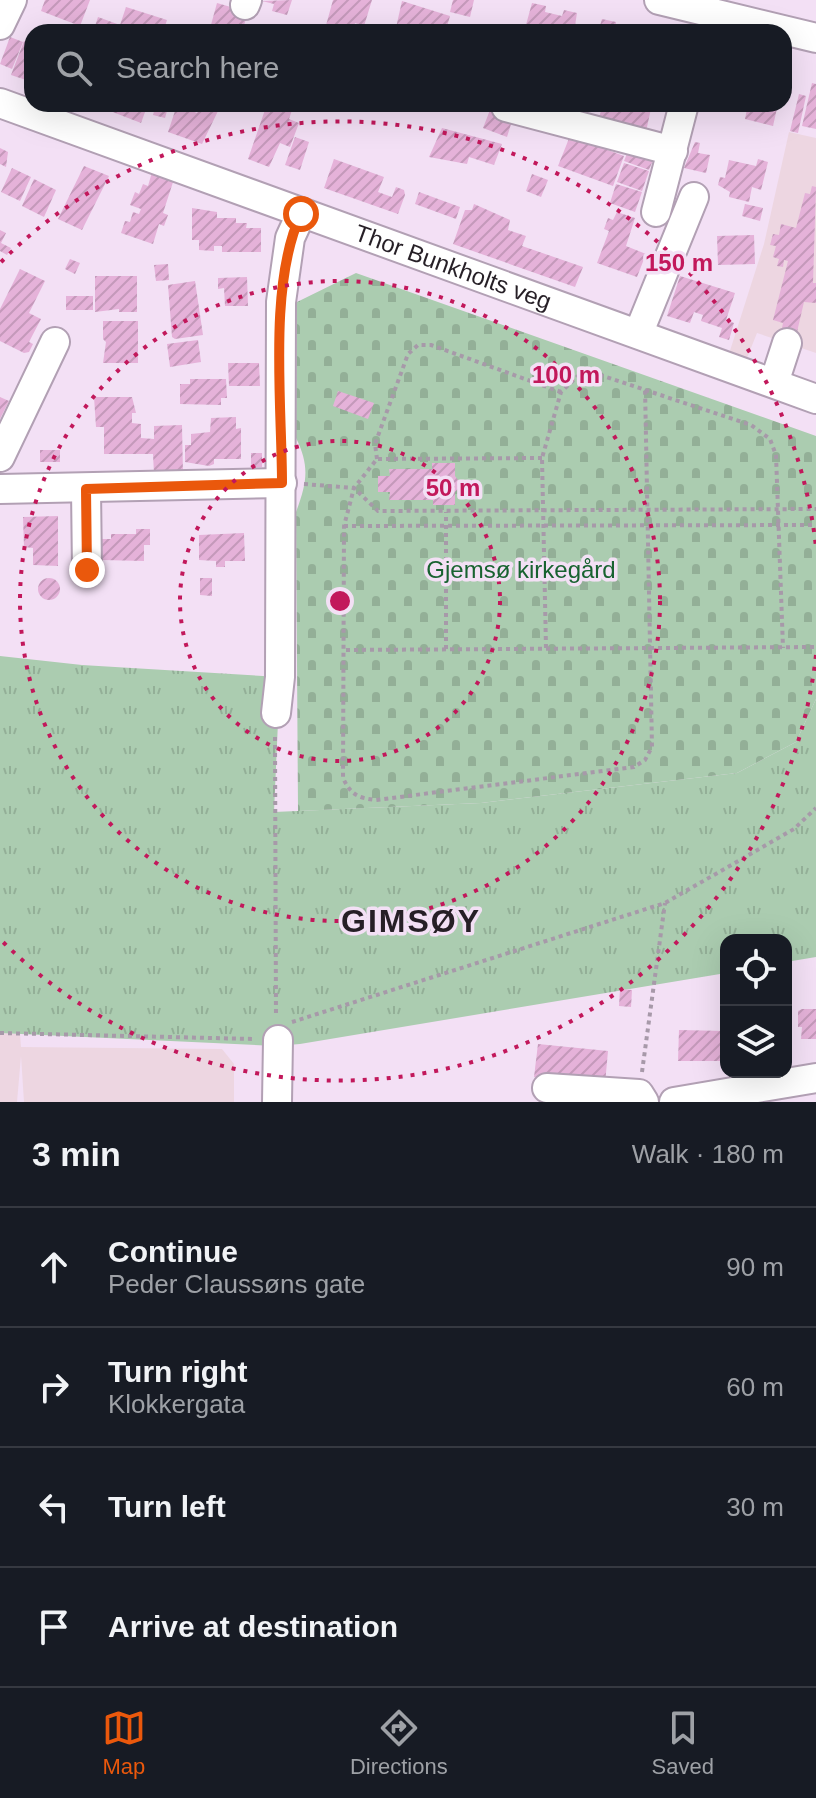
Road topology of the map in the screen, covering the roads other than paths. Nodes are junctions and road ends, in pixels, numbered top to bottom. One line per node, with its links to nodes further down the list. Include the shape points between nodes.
1 (12, 0): 4 (street)
2 (659, 0): 3 (street)
3 (703, 22)
4 (0, 25)
5 (792, 35): 6 (street)
6 (816, 38)
7 (0, 103): 8 (street, Thor Bunkholts veg)
8 (24, 112)
9 (24, 112): 15 (street, Thor Bunkholts veg)
10 (525, 112): 12 (street)
11 (682, 112): 12 (street)
12 (673, 151): 14 (street)
13 (694, 197): 16 (street)
14 (656, 212)
15 (301, 214): 16 (street, Thor Bunkholts veg); 22 (street, via 290,238 281,302)
16 (639, 332): 19 (street, Thor Bunkholts veg)
17 (55, 342): 21 (street)
18 (787, 343): 19 (street)
19 (774, 383): 20 (street, Thor Bunkholts veg)
20 (816, 399)
21 (0, 457)
22 (282, 483): 24 (street); 26 (street)
23 (0, 489): 24 (street)
24 (86, 489): 25 (street)
25 (87, 570)
26 (276, 713)
27 (277, 1033): 31 (street)
28 (816, 1078): 32 (street)
29 (547, 1088): 30 (street)
30 (641, 1098)
31 (277, 1102)
32 (674, 1102)

